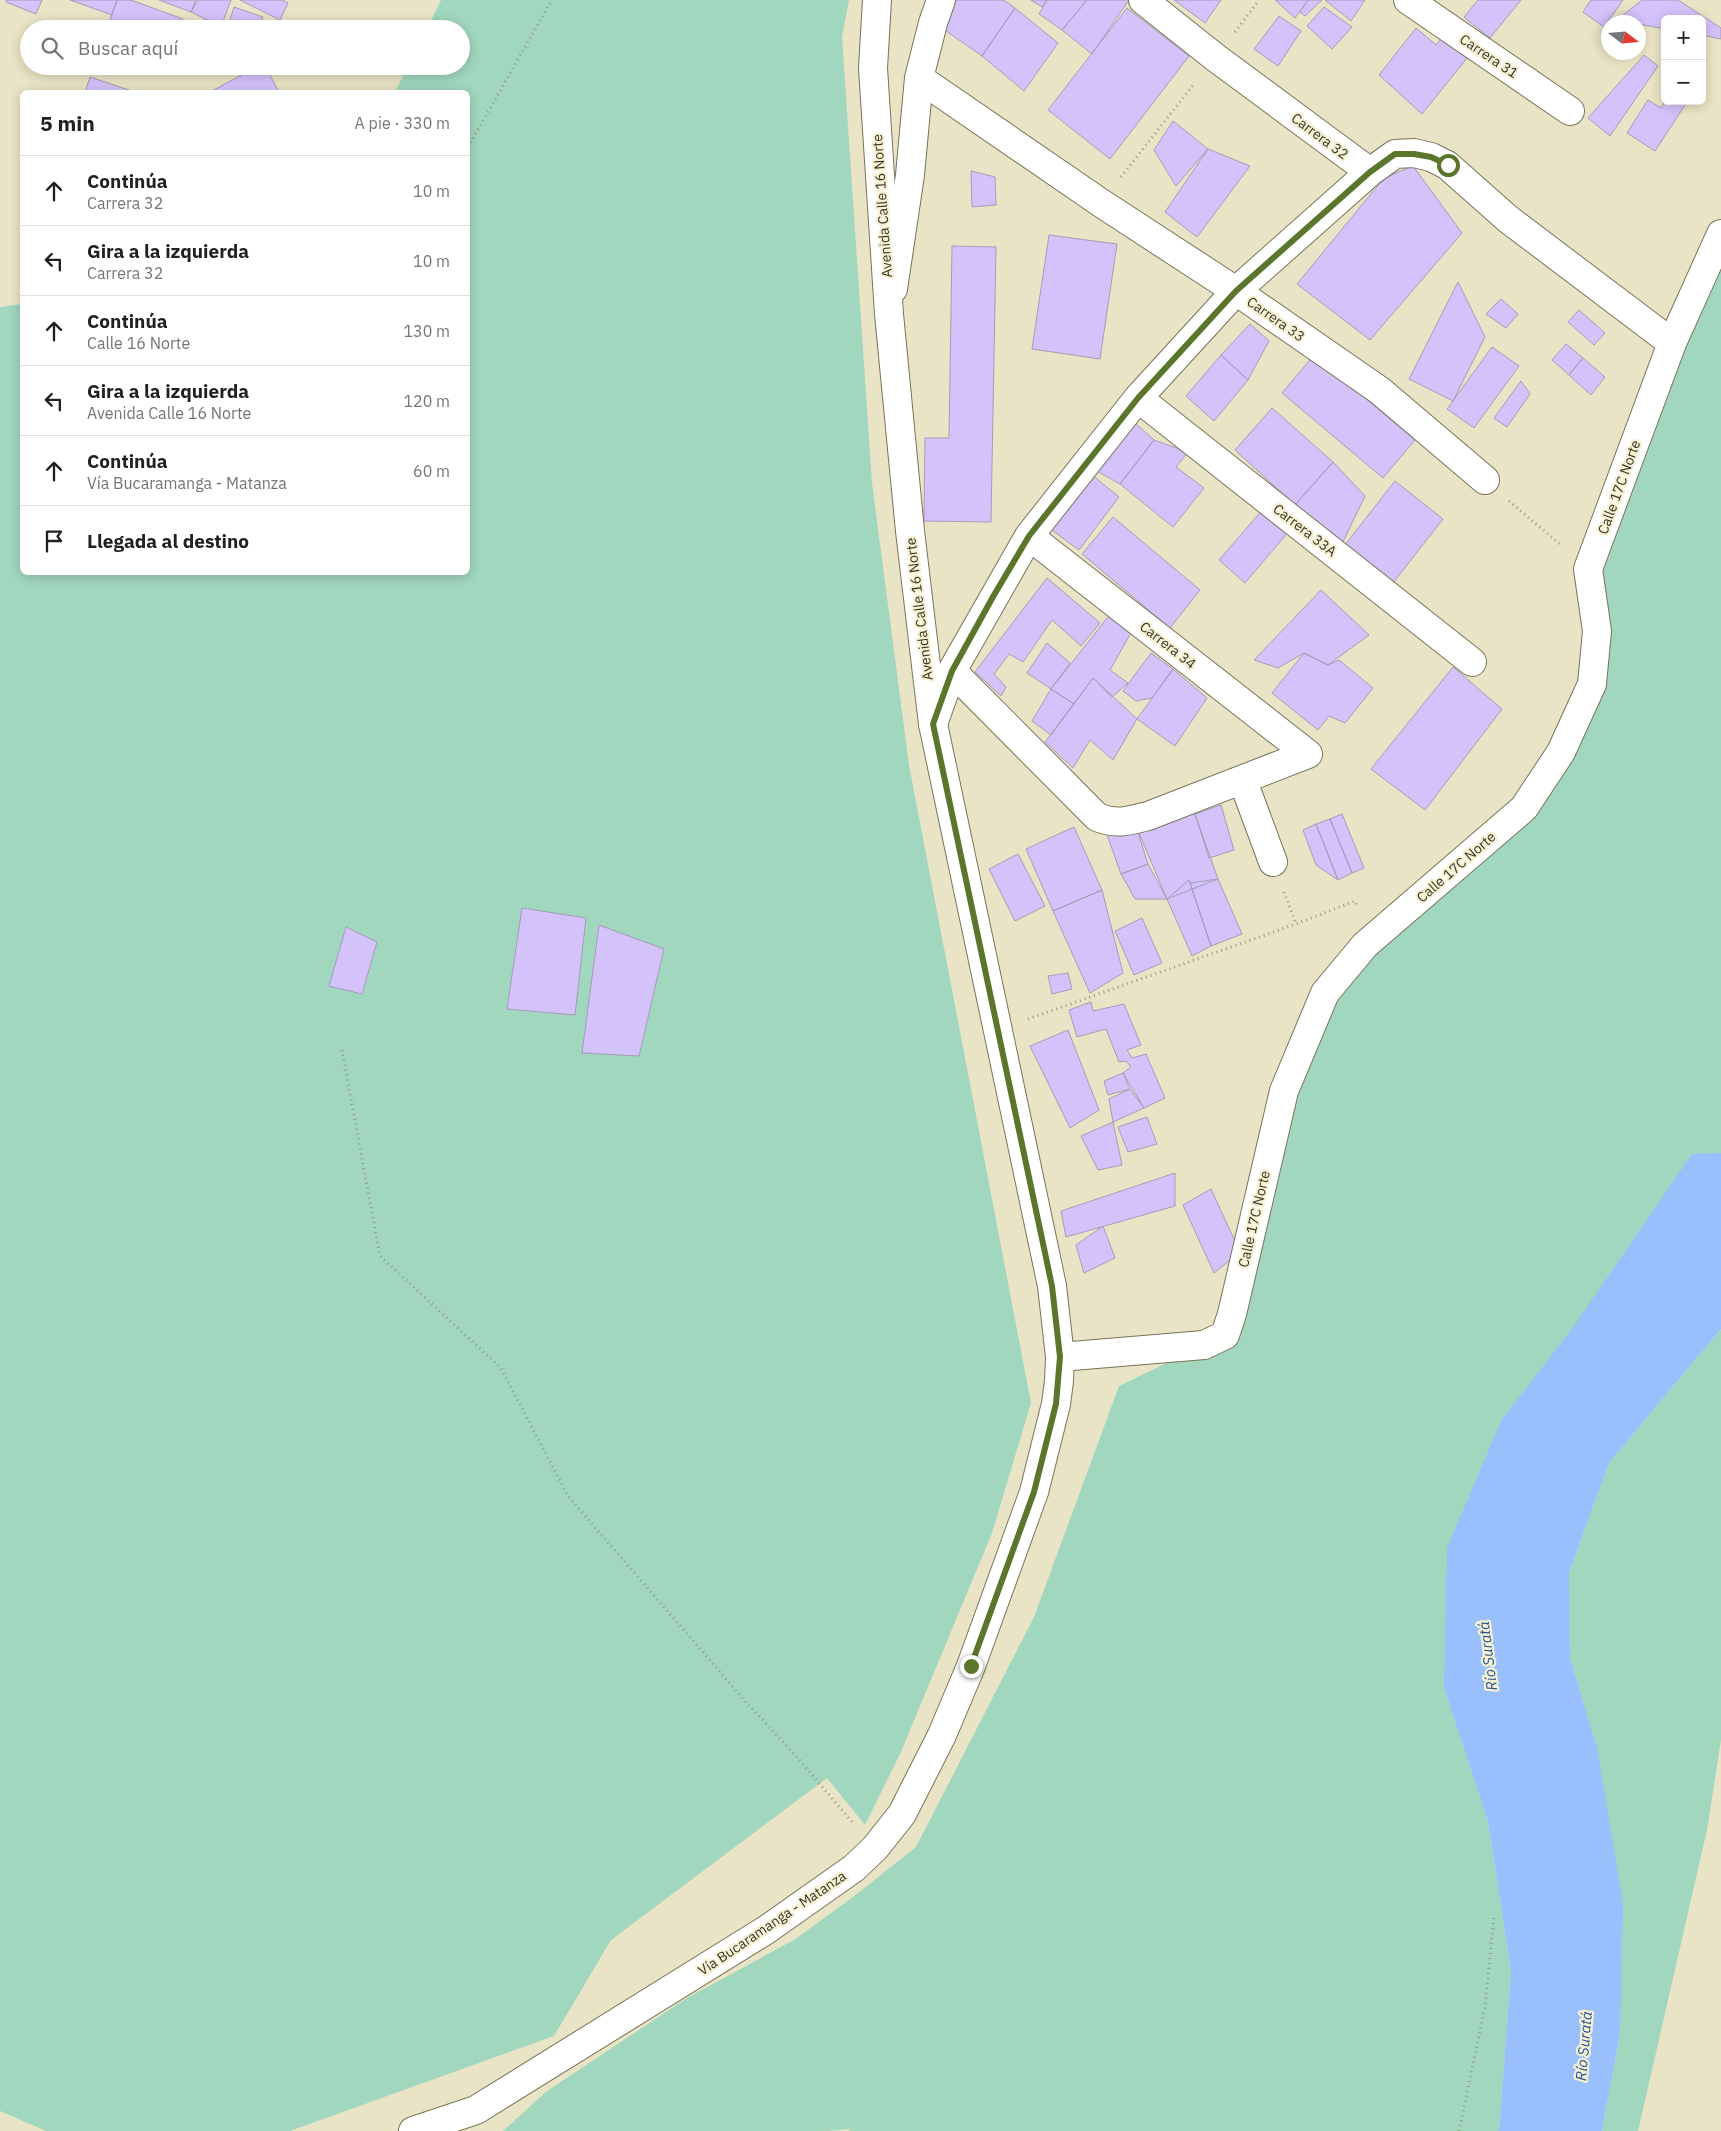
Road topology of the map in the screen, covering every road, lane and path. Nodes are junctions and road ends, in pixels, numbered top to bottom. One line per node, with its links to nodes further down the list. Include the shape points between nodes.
1 (552, 0): 10 (path)
2 (877, 0): 15 (street, Avenida Calle 16 Norte, via 873,68)
3 (941, 0): 8 (street)
4 (1143, 0): 7 (street, Carrera 32)
5 (1259, 0): 7 (path)
6 (1408, 0): 9 (street, Carrera 31)
7 (1216, 58): 11 (street, Carrera 32); 12 (path)
8 (919, 78): 12 (street, Carrera 33); 15 (street, via 910,175)
9 (1570, 111)
10 (470, 144)
11 (1370, 172): 14 (street); 16 (street, via 1395,154 1431,157 1448,165 1508,218)
12 (1101, 203): 14 (street, Carrera 33)
13 (1721, 234): 16 (street, Calle 17C Norte)
14 (1236, 291): 17 (street); 18 (street, Carrera 33, via 1379,390)
15 (889, 314): 23 (street, Avenida Calle 16 Norte)
16 (1672, 342): 20 (street, Calle 17C Norte)
17 (1138, 398): 19 (street); 21 (street, Carrera 33A)
18 (1485, 480): 20 (path)
19 (1029, 536): 22 (street); 24 (street, Carrera 34, via 1308,754)
20 (1588, 568): 30 (street, Calle 17C Norte, via 1597,631 1592,684 1561,752 1524,808 1366,945 1325,993 1284,1091 1225,1335 1204,1345)
21 (1472, 662)
22 (952, 671): 23 (street); 24 (street, via 1097,817 1109,822 1123,823 1140,818)
23 (933, 724): 30 (street, Avenida Calle 16 Norte, via 1052,1286)
24 (1243, 781): 25 (street)
25 (1273, 862): 27 (path)
26 (1355, 901): 27 (path)
27 (1296, 924): 28 (path)
28 (1052, 1011)
29 (342, 1050): 31 (path, via 380,1256 501,1368 568,1496)
30 (1060, 1357): 31 (street, Vía Bucaramanga - Matanza, via 1056,1404 1034,1492 971,1666 942,1735 902,1814)
31 (875, 1848): 33 (street, Vía Bucaramanga - Matanza, via 854,1868 766,1930 575,2050 476,2110)
32 (1494, 1918): 34 (path, via 1485,2007)
33 (413, 2131)
34 (1459, 2131)

